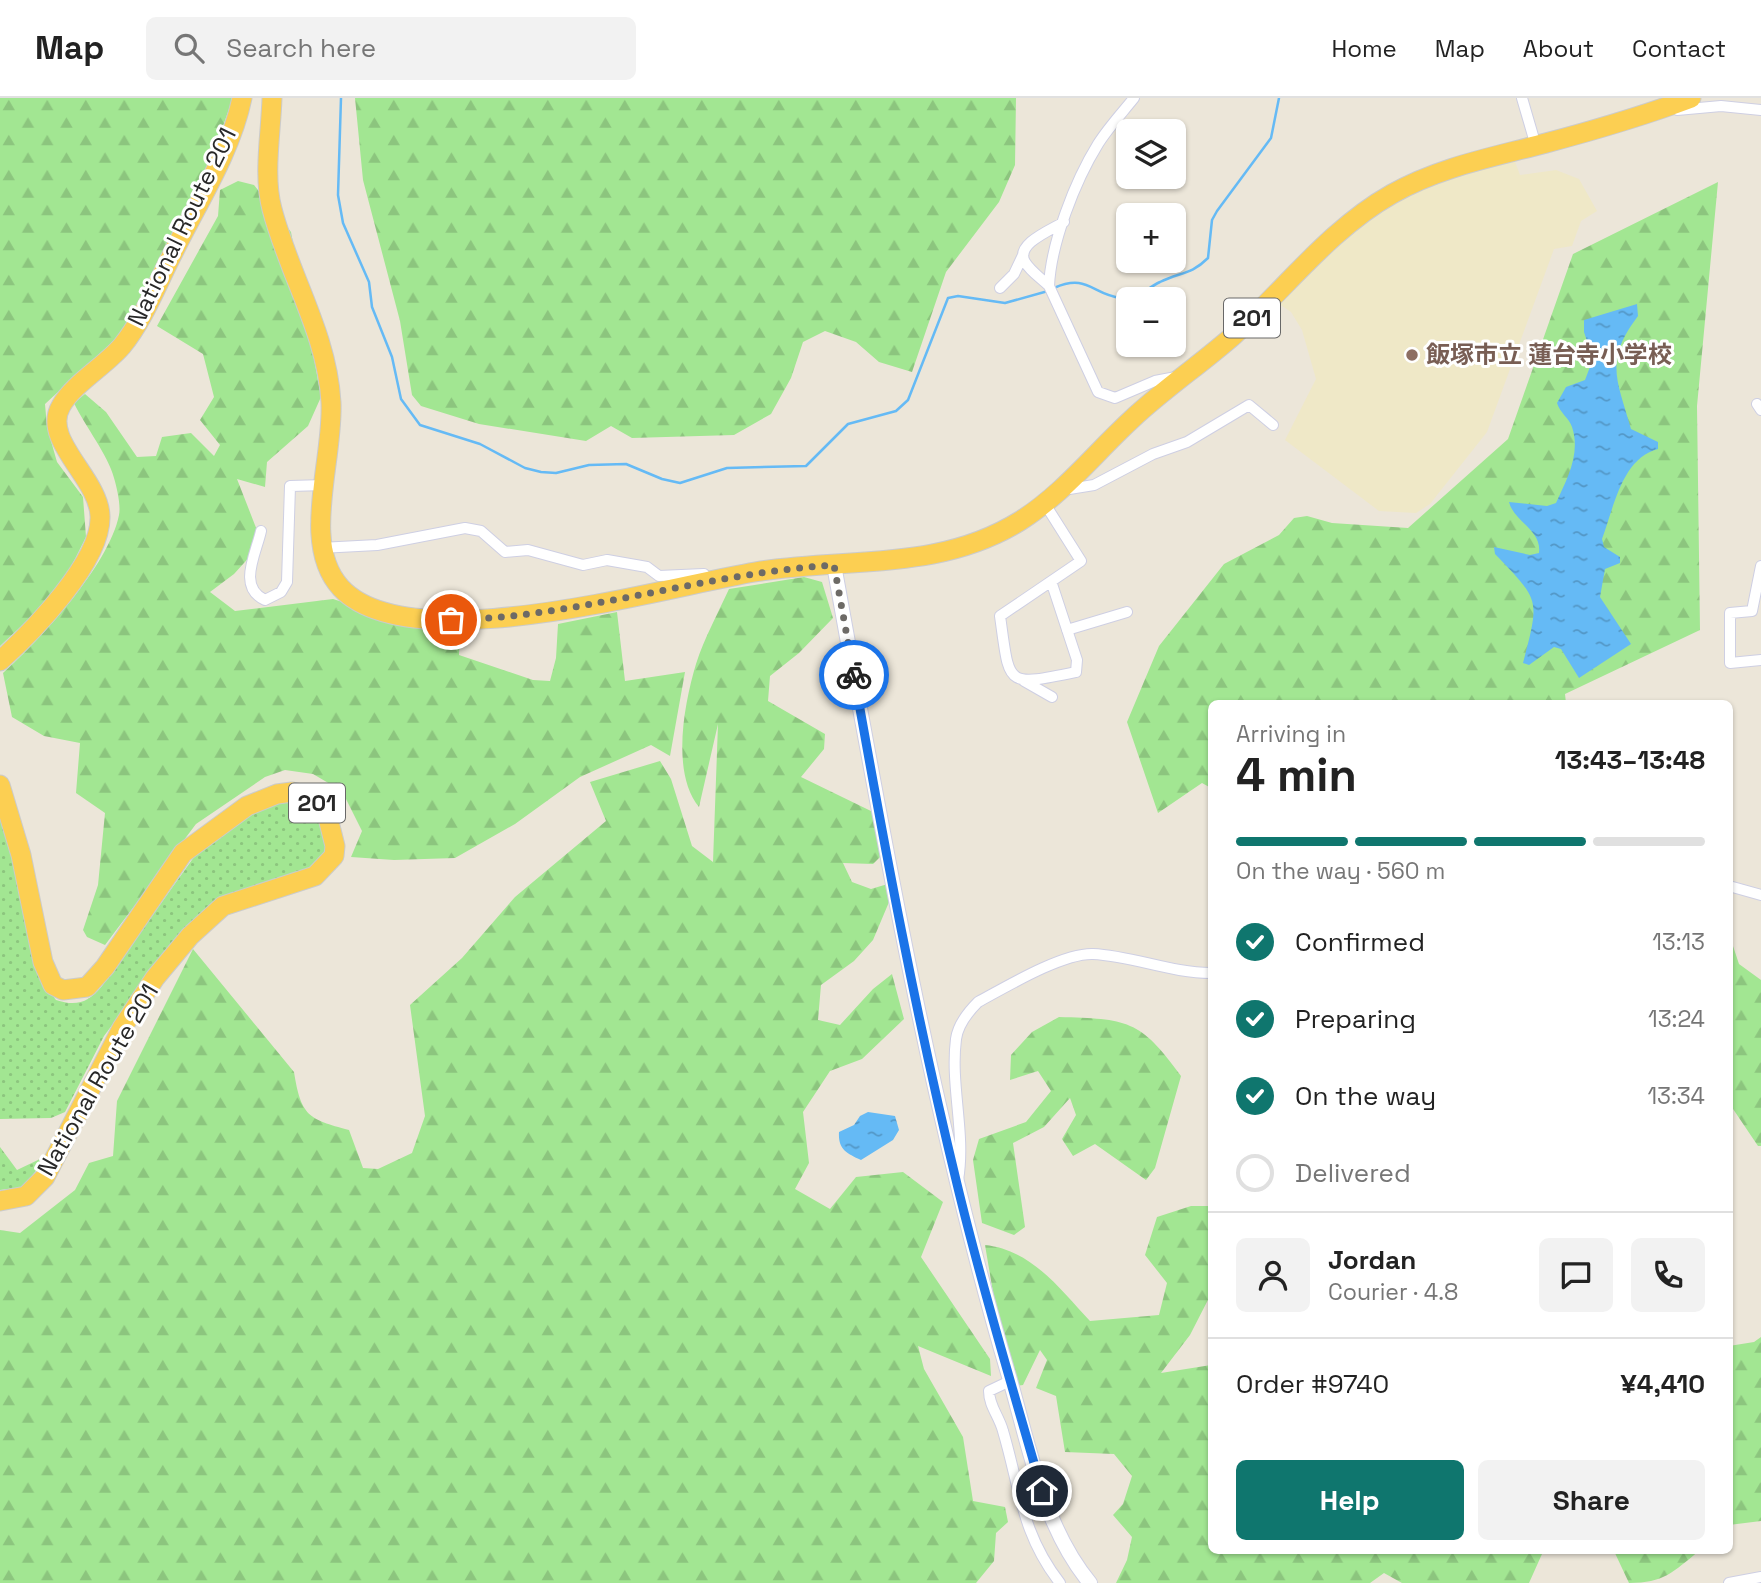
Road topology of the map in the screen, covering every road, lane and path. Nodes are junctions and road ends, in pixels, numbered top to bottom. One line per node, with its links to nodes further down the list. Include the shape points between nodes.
1 (242, 98): 28 (highway, National Route 201, via 220,158 140,318 122,346 61,406 58,434 96,493 101,517 98,536 49,609)
2 (272, 98): 15 (highway, National Route 201 / 201, via 271,206 328,370 331,417)
3 (1134, 98): 9 (street, via 1098,144)
4 (1522, 98): 8 (street)
5 (1691, 98): 6 (highway, National Route 201 / 201)
6 (1651, 105): 7 (street); 8 (highway, National Route 201 / 201)
7 (1761, 110)
8 (1536, 145): 13 (highway, National Route 201 / 201, via 1432,174 1388,196 1332,238 1231,337)
9 (1064, 222): 10 (street, via 1037,237); 11 (street)
10 (1023, 255): 11 (street); 12 (street)
11 (1049, 286): 13 (street, via 1098,392 1115,398)
12 (1000, 288)
13 (1183, 375): 16 (highway, National Route 201 / 201)
14 (1273, 425): 16 (street, via 1249,405 1187,442 1094,485)
15 (325, 485): 18 (street, via 290,486 287,582 281,592 265,600 257,597 248,576); 19 (highway, National Route 201 / 201)
16 (1060, 490): 17 (highway, National Route 201 / 201)
17 (1045, 504): 20 (highway, National Route 201 / 201, via 995,535 947,553); 23 (street, via 1081,561)
18 (261, 531)
19 (320, 548): 22 (street, via 377,545 465,528 481,531 505,552 528,550 583,565 607,560 646,567 659,576 705,574); 22 (highway, National Route 201 / 201, via 335,582 363,606 451,620 520,617)
20 (834, 565): 22 (highway, National Route 201 / 201, via 751,573); 35 (street, via 871,770)
21 (1761, 566): 24 (street)
22 (709, 583)
23 (1052, 584): 26 (street); 29 (street, via 1000,616 1007,670)
24 (1756, 610): 27 (street, via 1730,613 1730,663)
25 (1127, 612): 26 (street)
26 (1067, 630): 29 (street, via 1076,672)
27 (1761, 660)
28 (0, 661)
29 (1023, 680): 30 (street)
30 (1052, 697)
31 (0, 785): 36 (highway, National Route 201 / 201, via 21,855 43,962 53,985 63,990 87,987 183,853 247,806 278,794 309,796 328,818 335,846 334,856 316,876 223,906 190,936 122,1028 45,1177 26,1196)
32 (1733, 887): 33 (street)
33 (1761, 895)
34 (1208, 973): 35 (street, via 1078,955 978,1002 966,1014 956,1037 962,1154)
35 (957, 1186): 37 (street)
36 (0, 1201)
37 (1010, 1381): 39 (street, via 989,1391 989,1403 1004,1434 1022,1513 1047,1567); 40 (street, via 1048,1508 1073,1563)
38 (1761, 1577): 41 (street)
39 (1060, 1583)
40 (1090, 1583)
41 (1729, 1583)

